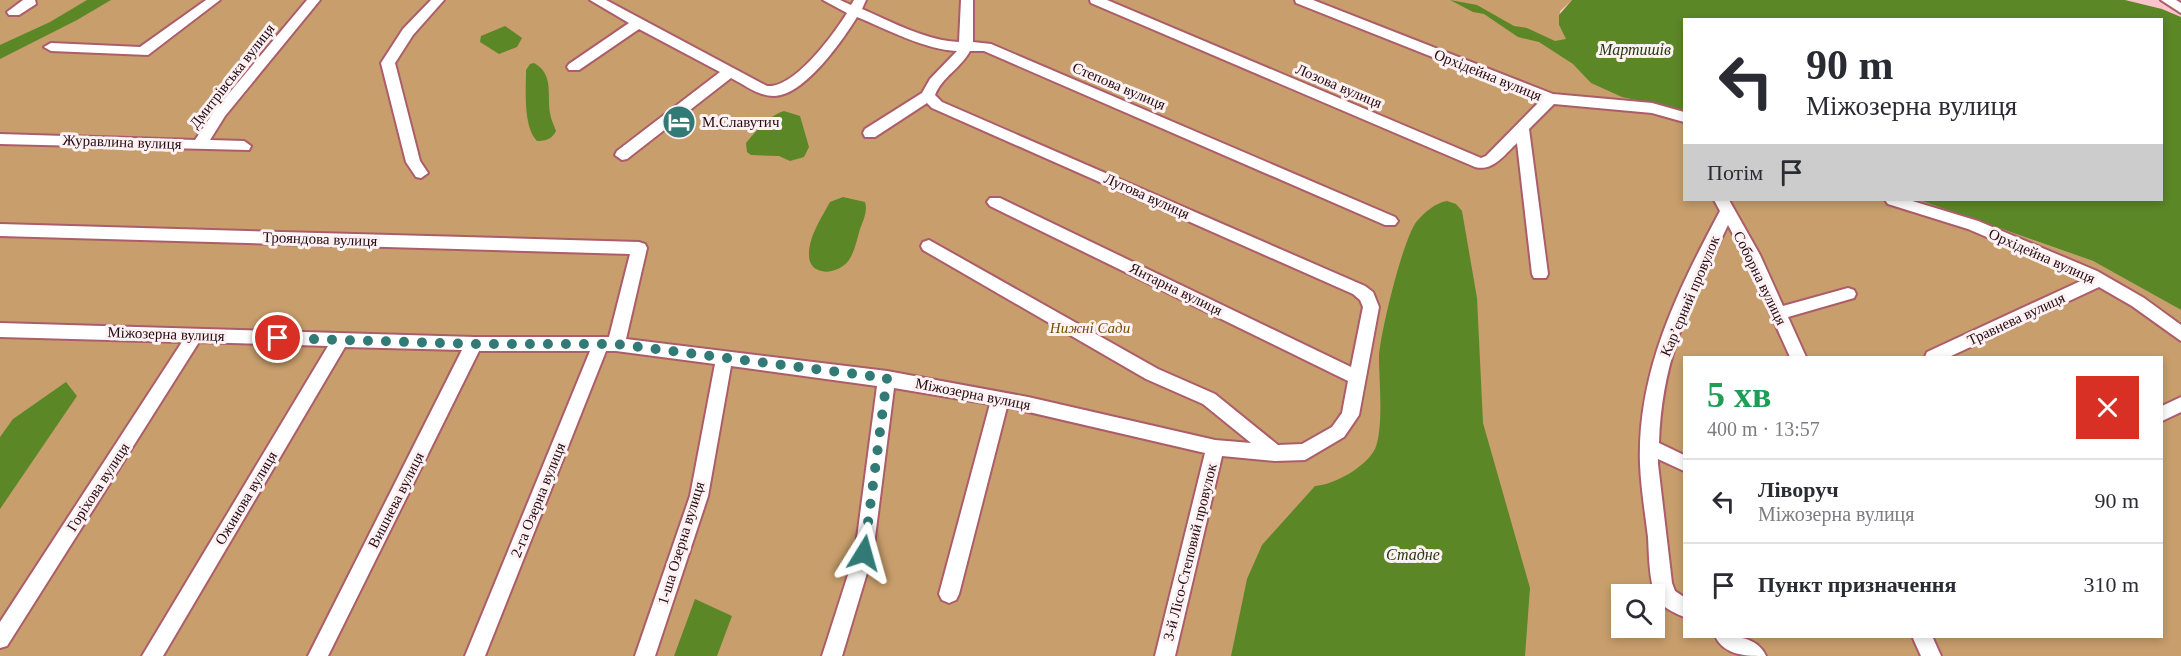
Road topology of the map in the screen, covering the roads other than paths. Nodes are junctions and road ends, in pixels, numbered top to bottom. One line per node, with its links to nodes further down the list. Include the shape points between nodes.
1 (29, 0): 11 (street, via 29,4)
2 (214, 0): 13 (street, via 143,52)
3 (314, 0): 23 (street, Дмитрівська вулиця, via 220,113)
4 (438, 0): 26 (street, via 408,32 388,63 413,162)
5 (596, 0): 12 (street)
6 (829, 0): 10 (street, Степова вулиця)
7 (967, 0): 14 (street)
8 (1096, 0): 20 (street, Лозова вулиця, via 1480,163 1491,160)
9 (1301, 0): 18 (street, Орхідейна вулиця)
10 (858, 6): 14 (street, Степова вулиця, via 902,31); 16 (street, via 848,26 790,86 764,90)
11 (15, 12)
12 (638, 23): 15 (street); 16 (street)
13 (51, 47)
14 (965, 47): 17 (street, via 931,87); 30 (street, Степова вулиця, via 986,47)
15 (574, 67)
16 (730, 72): 25 (street)
17 (928, 96): 21 (street); 47 (street, Лугова вулиця, via 937,105 1367,296 1371,307)
18 (1551, 99): 19 (street, Орхідейна вулиця, via 1652,108); 20 (street, Лозова вулиця)
19 (1683, 117)
20 (1522, 127): 34 (street)
21 (870, 133)
22 (0, 139): 23 (street, Журавлина вулиця)
23 (199, 145): 24 (street, Журавлина вулиця)
24 (244, 146)
25 (622, 154)
26 (421, 173)
27 (1896, 201): 35 (street, Орхідейна вулиця, via 1973,225)
28 (995, 202): 47 (street, Янтарна вулиця)
29 (1724, 206): 37 (street, Соборна вулиця, via 1752,255); 52 (street, Карʼєрний провулок, via 1663,351)
30 (1390, 221)
31 (0, 230): 33 (street, Трояндова вулиця)
32 (929, 246): 54 (street, via 1152,374 1209,399)
33 (639, 248): 42 (street, 2-га Озерна вулиця)
34 (1540, 274)
35 (2099, 280): 39 (street, Орхідейна вулиця, via 2138,302); 45 (street, Травнева вулиця)
36 (1848, 294): 37 (street)
37 (1778, 314): 44 (street, Соборна вулиця)
38 (0, 330): 40 (street, Міжозерна вулиця)
39 (2181, 334)
40 (195, 335): 41 (street, Міжозерна вулиця); 60 (street, Горіхова вулиця)
41 (340, 340): 43 (street, Міжозерна вулиця); 61 (street, Ожинова вулиця)
42 (609, 343): 43 (street, Міжозерна вулиця); 46 (street, Міжозерна вулиця); 63 (street, 2-га Озерна вулиця)
43 (474, 344): 62 (street, Вишнева вулиця)
44 (1798, 356)
45 (1935, 356)
46 (724, 358): 48 (street, Міжозерна вулиця); 64 (street, 1-ша Озерна вулиця, via 699,496)
47 (1356, 376): 54 (street, Міжозерна вулиця, via 1350,415 1338,432 1305,452)
48 (887, 378): 49 (street, Міжозерна вулиця); 65 (street, via 864,553)
49 (1000, 399): 53 (street, Міжозерна вулиця); 56 (street)
50 (2181, 404): 51 (street)
51 (2163, 413)
52 (1650, 447): 55 (street); 57 (street, Карʼєрний провулок, via 1662,583 1667,597)
53 (1215, 448): 54 (street, Міжозерна вулиця); 66 (street, 3-й Лісо-Степовий провулок)
54 (1275, 453)
55 (1683, 463)
56 (950, 594)
57 (1683, 607)
58 (1728, 638): 67 (street)
59 (1923, 638): 68 (street)
60 (0, 639)
61 (152, 656)
62 (318, 656)
63 (475, 656)
64 (645, 656)
65 (832, 656)
66 (1165, 656)
67 (1756, 656)
68 (1931, 656)

